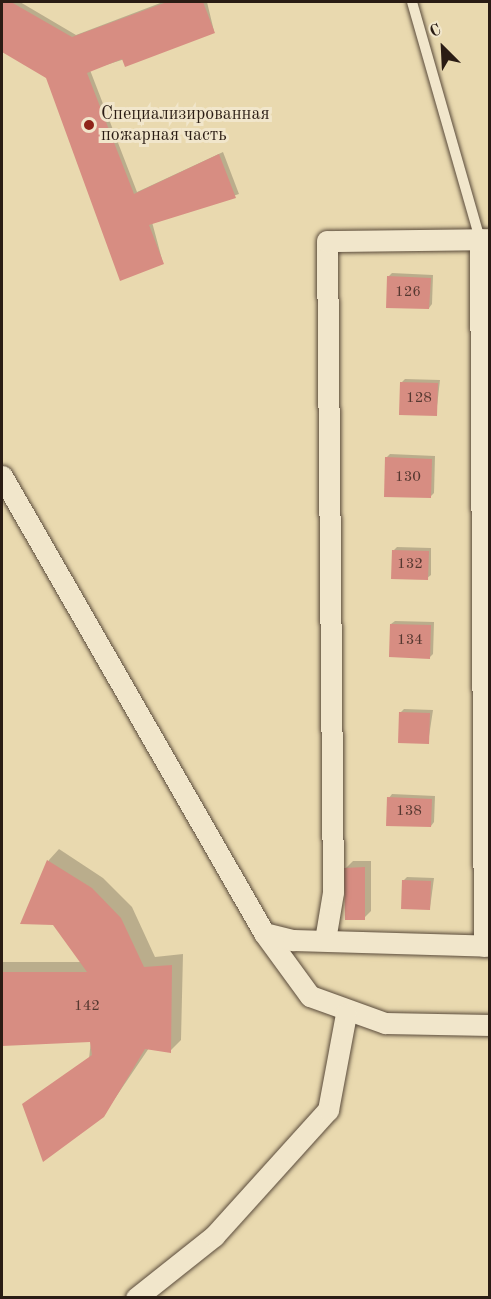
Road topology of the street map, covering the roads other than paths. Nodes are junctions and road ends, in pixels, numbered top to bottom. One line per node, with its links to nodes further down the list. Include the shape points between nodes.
1 (412, 2): 2 (lane)
2 (486, 235): 5 (street, via 327,241 333,892); 6 (street)
3 (2, 476): 4 (street)
4 (264, 933): 5 (street); 7 (street, via 310,996)
5 (325, 940): 6 (street)
6 (487, 946)
7 (346, 1014): 8 (street, via 385,1023); 9 (street, via 328,1110 214,1236)
8 (489, 1025)
9 (136, 1298)

